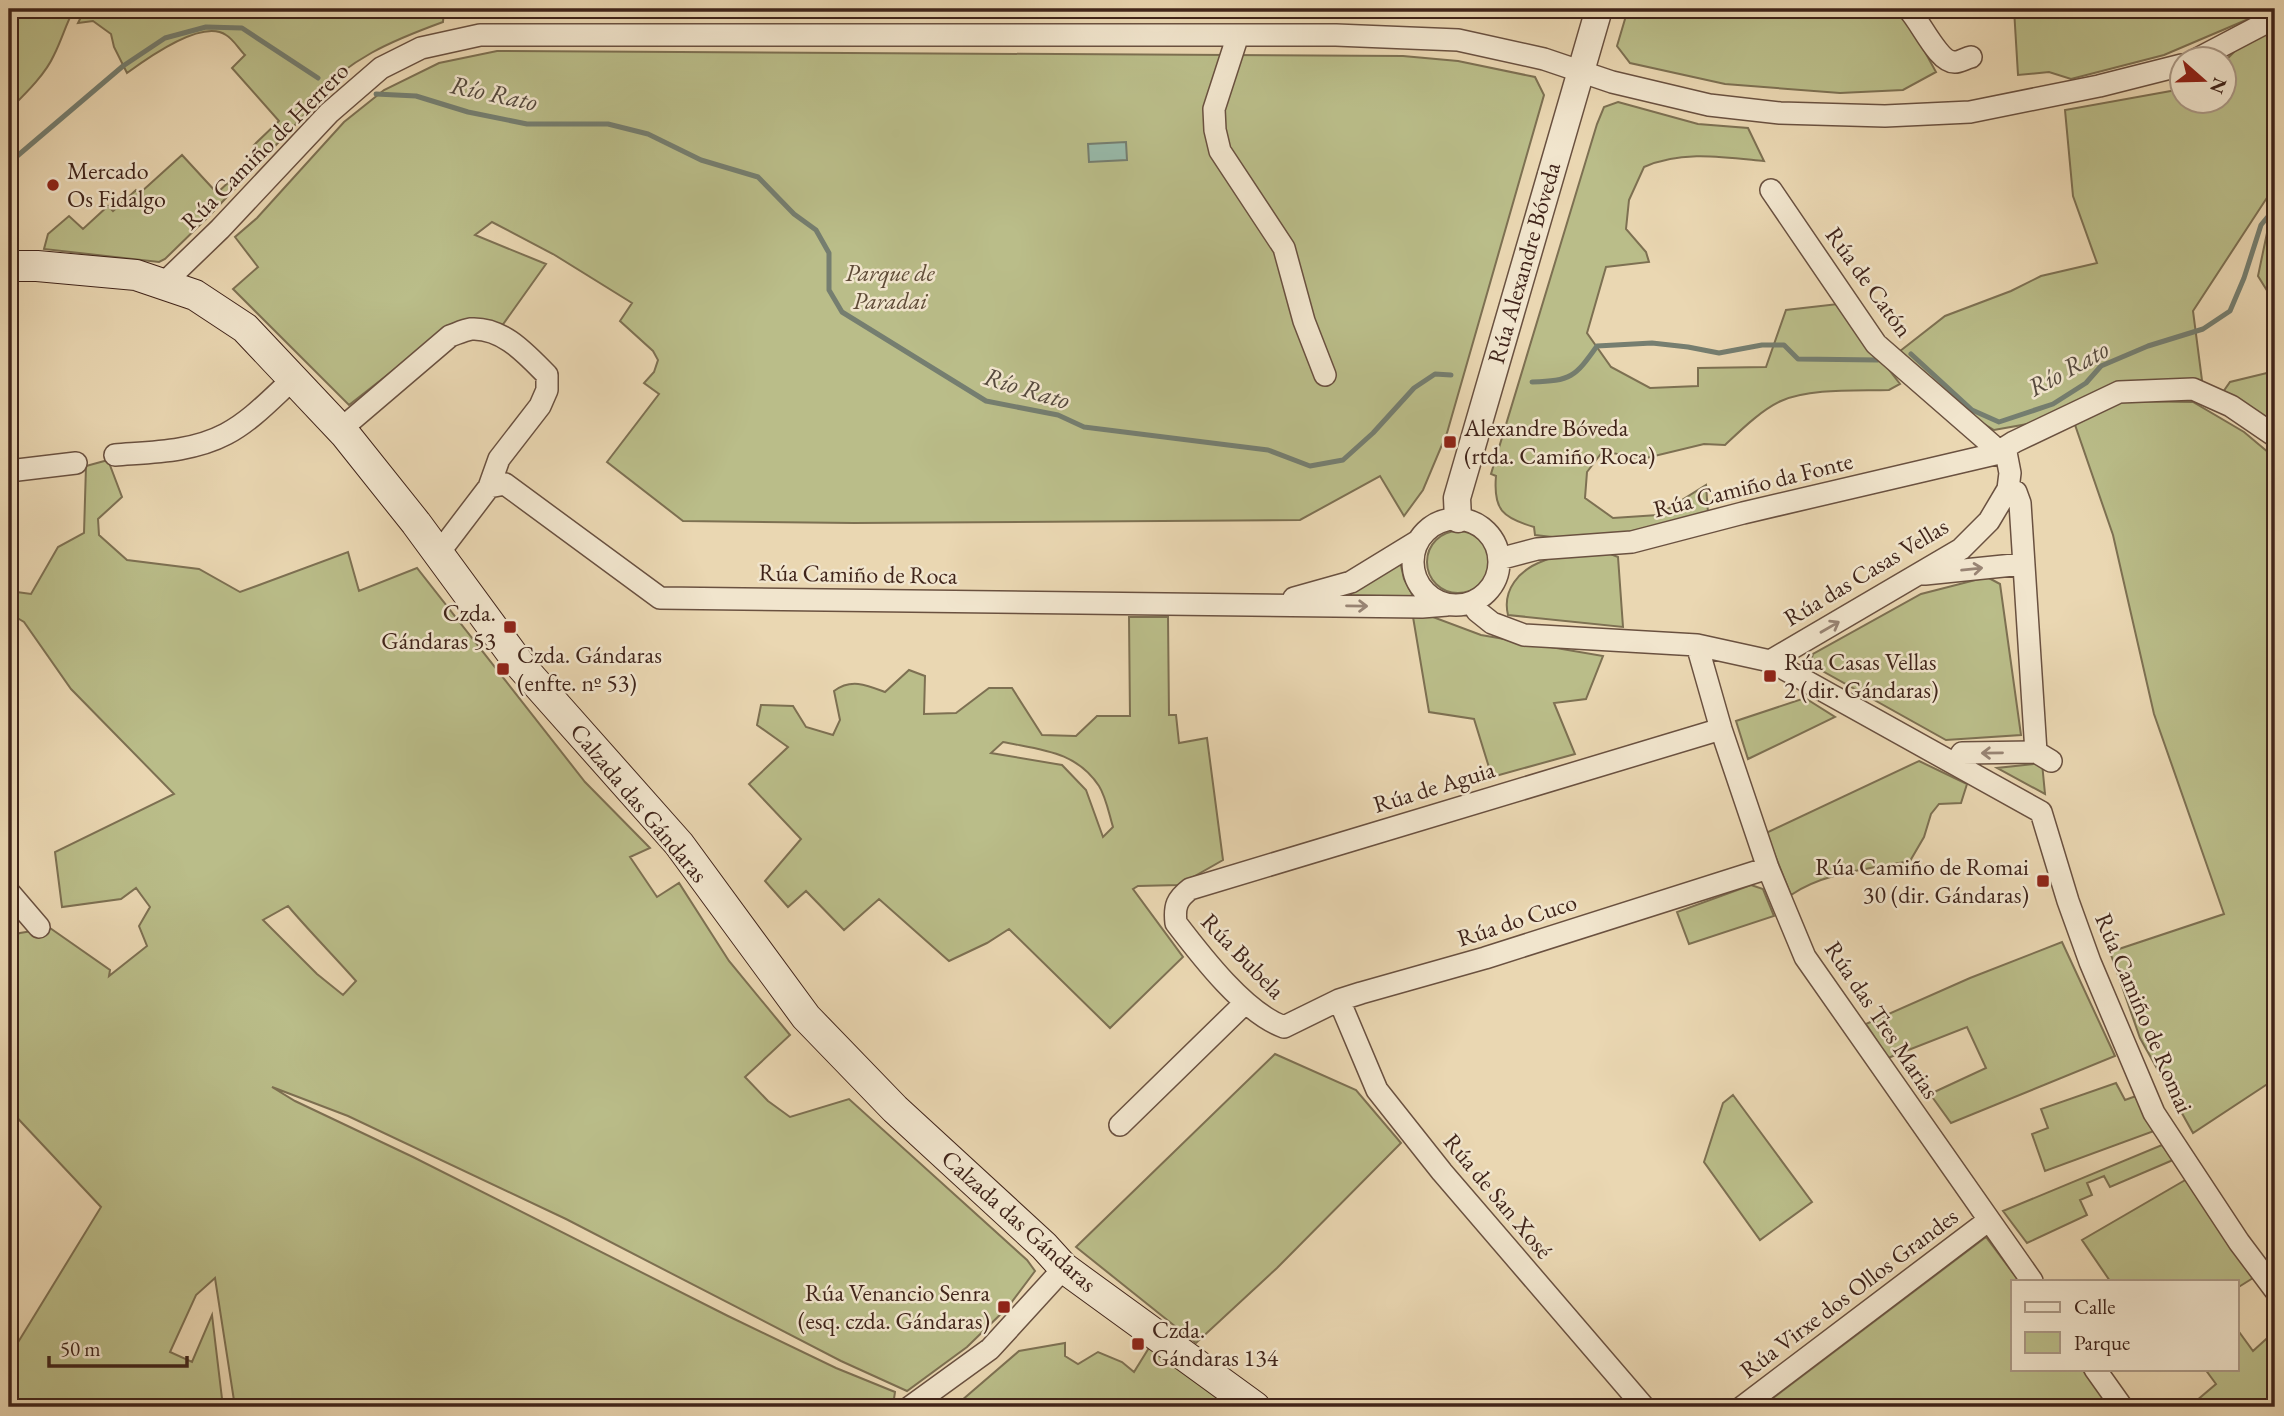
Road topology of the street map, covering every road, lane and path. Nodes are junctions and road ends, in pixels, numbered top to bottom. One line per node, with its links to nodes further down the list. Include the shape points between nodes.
1 (1599, 9): 8 (street, Rúa Alexandre Bóveda)
2 (1908, 9): 6 (street, via 1948,60)
3 (2275, 18): 5 (street)
4 (1238, 35): 8 (street, Rúa Camiño de Herrero, via 1458,40); 11 (street, Rúa Camiño de Herrero, via 480,35 421,48 382,68 329,113); 12 (street, via 1214,108 1220,151 1284,248)
5 (2222, 46)
6 (1971, 57)
7 (2168, 69): 8 (street, Rúa Camiño de Herrero, via 1970,112 1885,116 1780,113 1709,105)
8 (1581, 72): 22 (street, Rúa Alexandre Bóveda, via 1457,498)
9 (1771, 190): 16 (street, Rúa de Catón, via 1876,344 1992,445)
10 (9, 266): 11 (main road, Calzada das Gándaras, via 136,275)
11 (162, 285): 13 (main road, Calzada das Gándaras, via 195,295 245,328)
12 (1325, 375)
13 (293, 379): 14 (main road, Calzada das Gándaras); 17 (street, via 226,434 173,450)
14 (341, 429): 20 (street, via 450,337 471,329 495,333 519,347 548,375 540,406 499,459); 24 (main road, Calzada das Gándaras)
15 (2275, 436): 16 (street, via 2231,406 2193,389 2119,392)
16 (2005, 448): 21 (street); 25 (street, Rúa Camiño da Fonte, via 1632,542 1537,550)
17 (115, 455)
18 (76, 463): 19 (street)
19 (9, 471)
20 (489, 488): 24 (street); 29 (street, Rúa Camiño de Roca, via 505,484 660,598)
21 (2008, 489): 26 (street, via 2016,492 2020,503); 27 (street, Rúa das Casas Vellas, via 1989,521 1961,549)
22 (1458, 519): 23 (street, via 1438,523); 25 (street, via 1475,523 1489,534)
23 (1418, 541): 29 (street, Rúa Camiño de Roca, via 1351,582); 30 (street, via 1413,553 1416,580 1434,600)
24 (438, 554): 44 (main road, Calzada das Gándaras, via 521,666 679,844 806,1017)
25 (1499, 559): 28 (street, via 1493,585)
26 (2023, 564): 27 (street, one-way to 26); 34 (street, one-way to 34, via 2043,757 1962,754)
27 (1920, 574): 32 (street, Rúa das Casas Vellas, one-way to 27)
28 (1472, 603): 30 (street); 31 (street, Rúa Camiño de Romai, via 1492,623 1524,635)
29 (1264, 605): 30 (street, Rúa Camiño de Roca, one-way to 30)
30 (1447, 605)
31 (1697, 645): 32 (street, Rúa Camiño de Romai); 33 (street, Rúa das Tres Marias)
32 (1770, 661): 34 (street, Rúa Camiño de Romai)
33 (1721, 729): 35 (street, Rúa das Tres Marias); 37 (street, Rúa de Aguia, via 1190,889 1178,899)
34 (1955, 764): 46 (street, Rúa Camiño de Romai, via 2048,808 2068,901 2154,1113)
35 (1768, 868): 39 (street, Rúa do Cuco); 43 (street, Rúa das Tres Marias, via 1805,957)
36 (9, 892): 38 (street)
37 (1174, 911): 40 (street, Rúa Bubela, via 1186,936)
38 (39, 927)
39 (1339, 1000): 41 (street, Rúa do Cuco); 50 (street, Rúa de San Xosé, via 1377,1090)
40 (1245, 1003): 41 (street, Rúa Bubela, via 1269,1022); 42 (street)
41 (1284, 1027)
42 (1120, 1125)
43 (1989, 1220): 45 (street, Rúa das Tres Marias); 51 (street, Rúa Virxe dos Ollos Grandes)
44 (1064, 1268): 48 (street, via 989,1349); 49 (main road, Calzada das Gándaras)
45 (2031, 1280)
46 (2275, 1290)
47 (2096, 1370): 52 (street)
48 (910, 1407)
49 (1255, 1407)
50 (1644, 1407)
51 (1742, 1407)
52 (2122, 1407)

